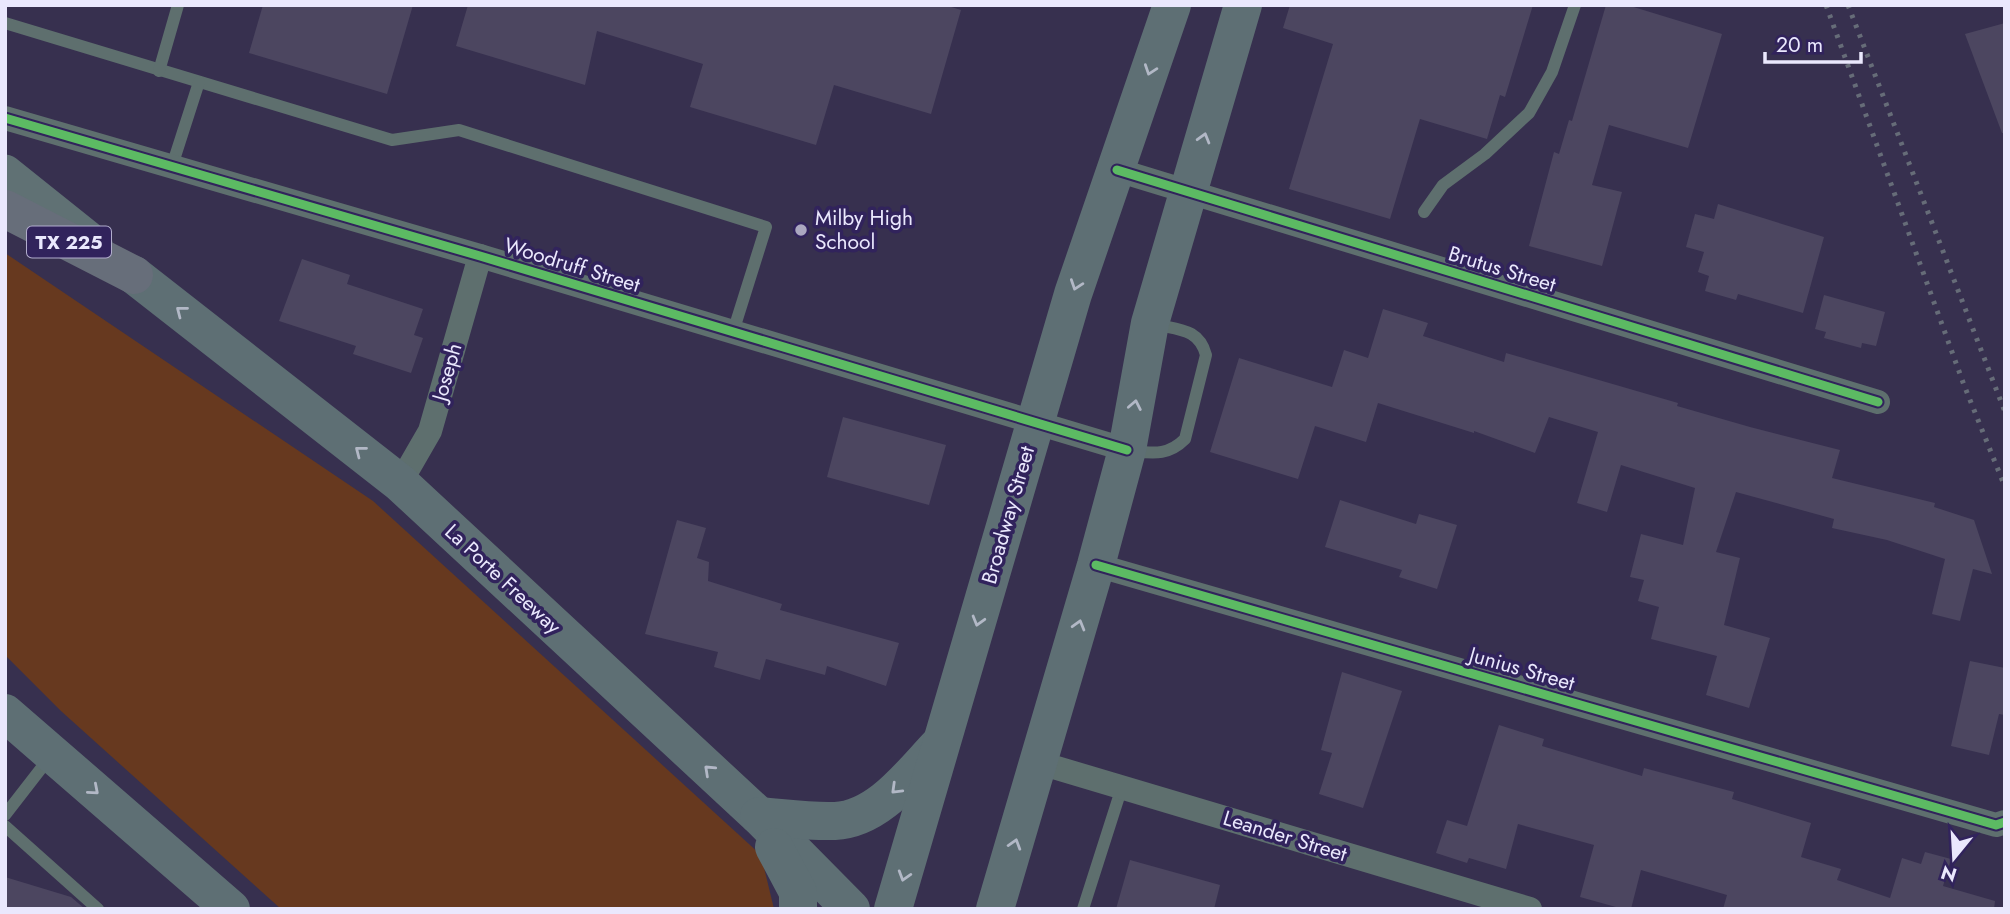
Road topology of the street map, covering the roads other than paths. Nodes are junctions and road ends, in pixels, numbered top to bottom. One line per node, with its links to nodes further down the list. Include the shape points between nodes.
1 (178, 5): 6 (lane)
2 (1172, 5): 10 (main road, Broadway Street, one-way to 10)
3 (1243, 5): 12 (main road, one-way to 3)
4 (1575, 5): 14 (lane, via 1552,72 1528,113 1443,185)
5 (5, 23): 6 (lane)
6 (159, 71): 7 (lane)
7 (199, 82): 9 (lane); 18 (lane, via 392,140 459,130 766,228)
8 (5, 118): 9 (street, Woodruff Street)
9 (172, 166): 15 (street, Woodruff Street)
10 (1117, 170): 12 (street, Brutus Street); 20 (main road, Broadway Street, one-way to 20, via 1073,293)
11 (5, 172): 16 (main road)
12 (1188, 192): 17 (main road); 19 (street, Brutus Street)
13 (5, 209): 16 (highway, TX 225)
14 (1424, 212)
15 (480, 256): 18 (street, Woodruff Street); 22 (street, Joseph, via 430,431)
16 (134, 275): 22 (main road, La Porte Freeway, one-way to 16)
17 (1150, 323): 21 (main road, one-way to 17); 21 (lane, via 1195,334 1206,355 1185,439 1160,454)
18 (733, 332): 20 (street, Woodruff Street)
19 (1878, 402)
20 (1035, 421): 21 (street, Woodruff Street); 25 (main road, Broadway Street, one-way to 25)
21 (1127, 450): 23 (main road)
22 (400, 483): 30 (main road, La Porte Freeway, one-way to 22)
23 (1096, 565): 27 (main road, one-way to 23); 31 (street, Junius Street, via 1996,825)
24 (5, 713): 26 (main road)
25 (944, 740): 30 (main road, one-way to 30, via 890,796 862,813 838,821); 37 (main road, Broadway Street, one-way to 37)
26 (53, 754): 29 (lane); 34 (main road, one-way to 34)
27 (1040, 763): 28 (street, Leander Street); 38 (main road, one-way to 27)
28 (1122, 787): 39 (lane); 40 (street, Leander Street)
29 (5, 815)
30 (759, 816): 35 (main road, via 798,892); 36 (main road, La Porte Freeway)
31 (2005, 822)
32 (5, 826): 33 (lane)
33 (98, 909)
34 (231, 909)
35 (798, 909)
36 (851, 909)
37 (893, 909)
38 (995, 909)
39 (1083, 909)
40 (1530, 909)

